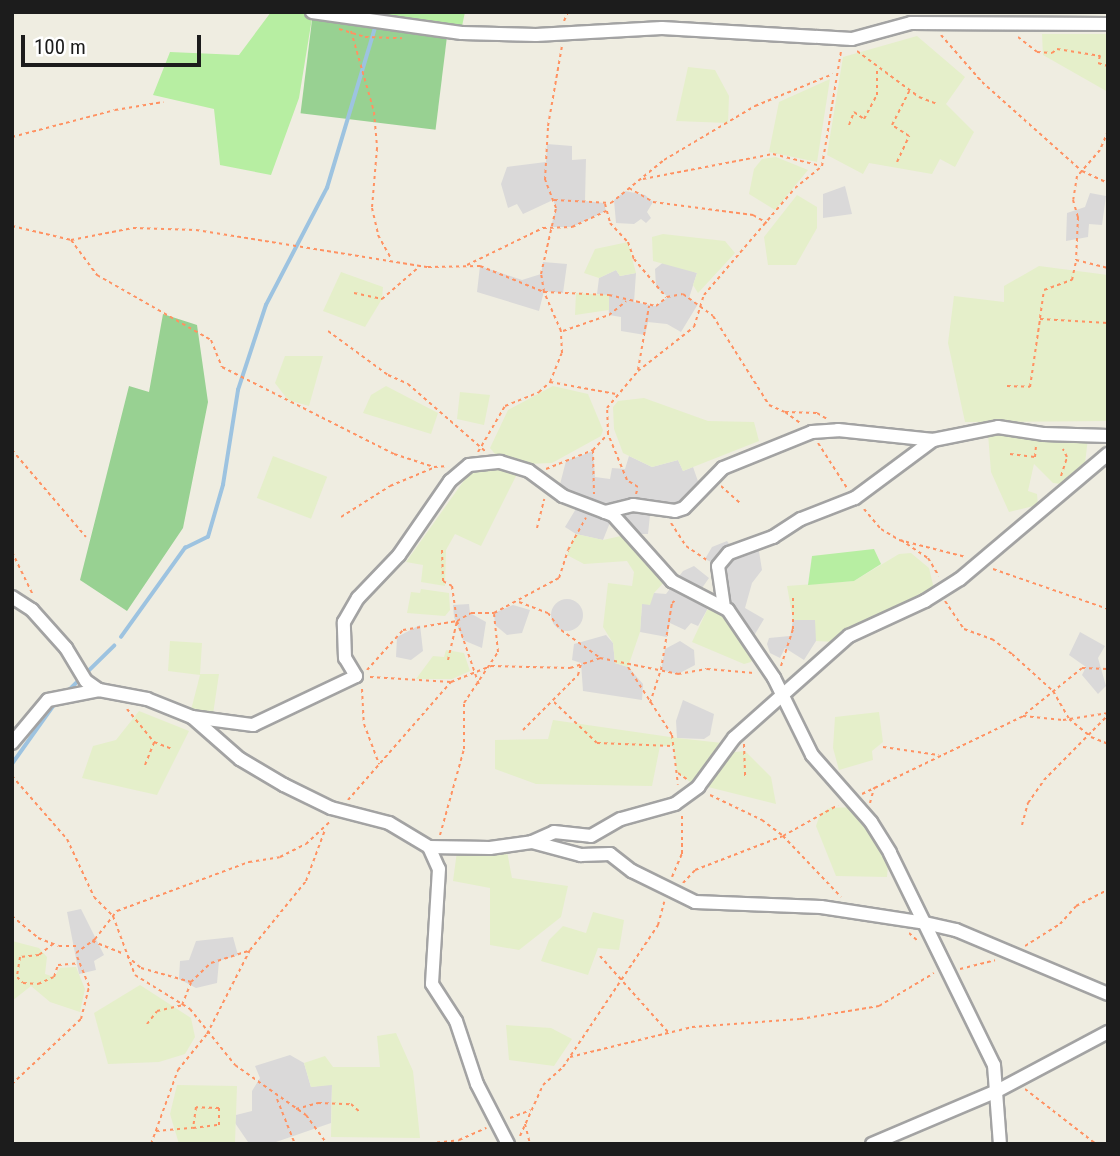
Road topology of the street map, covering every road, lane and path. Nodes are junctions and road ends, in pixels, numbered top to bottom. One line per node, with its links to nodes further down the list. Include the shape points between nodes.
1 (312, 12): 2 (street)
2 (351, 19): 8 (street, via 462,33); 32 (path, via 354,51 368,79 374,112 377,148 372,208 378,235)
3 (927, 24): 4 (street); 5 (path); 9 (street, via 911,23)
4 (1108, 24)
5 (940, 34): 6 (path); 21 (path, via 982,82)
6 (952, 34)
7 (1013, 34): 10 (path, via 1037,52 1057,49 1100,56 1098,63)
8 (564, 35): 9 (street, via 662,28); 25 (path, via 548,126 545,180)
9 (852, 39): 11 (path, via 855,49); 12 (path, via 840,51)
10 (1108, 66)
11 (877, 67): 13 (path); 16 (path, via 877,94 864,119 854,113)
12 (834, 73): 20 (path); 22 (path, via 755,106)
13 (909, 90): 15 (path); 19 (path, via 892,125 909,136)
14 (163, 103): 18 (path, via 115,110)
15 (937, 104)
16 (849, 125)
17 (1108, 131): 21 (path)
18 (12, 137)
19 (897, 162)
20 (822, 166): 22 (path, via 773,154 670,177); 28 (path, via 795,188)
21 (1082, 171): 23 (path); 33 (path, via 1073,200 1078,217)
22 (640, 179): 24 (path)
23 (1108, 183)
24 (628, 188): 26 (path); 28 (path, via 653,202 753,215)
25 (554, 200): 26 (path); 30 (path)
26 (605, 203): 27 (path)
27 (607, 211): 30 (path, via 572,227); 39 (path, via 634,259)
28 (768, 223): 42 (path, via 704,295)
29 (12, 226): 31 (path)
30 (551, 228): 35 (path); 37 (path, via 541,274)
31 (71, 240): 32 (path, via 133,228 197,230); 66 (path, via 97,275 211,340 222,367 349,434)
32 (392, 259): 34 (path)
33 (1076, 260): 36 (path); 43 (path, via 1072,280 1044,290)
34 (420, 265): 35 (path); 38 (path, via 382,299)
35 (464, 266): 37 (path, via 490,269)
36 (1108, 268)
37 (544, 292): 40 (path); 46 (path)
38 (354, 293)
39 (667, 297): 41 (path); 42 (path, via 683,294)
40 (626, 300): 41 (path); 46 (path, via 609,315)
41 (649, 306): 47 (path)
42 (701, 306): 47 (path, via 694,327); 51 (path, via 756,378 769,405)
43 (1040, 319): 44 (path); 49 (path, via 1030,387)
44 (1108, 323)
45 (328, 331): 59 (path, via 388,375 408,384)
46 (561, 331): 48 (path, via 562,353)
47 (638, 371): 50 (path)
48 (550, 382): 50 (path); 59 (path, via 539,392 505,406)
49 (1007, 386)
50 (617, 394): 55 (path, via 607,408)
51 (785, 412): 52 (path, via 817,413); 53 (path)
52 (838, 429): 53 (street); 58 (street)
53 (812, 432): 69 (street); 71 (path)
54 (1037, 433): 56 (street); 58 (street, via 998,427); 62 (path, via 1035,457)
55 (608, 434): 61 (path); 73 (path, via 627,480 638,488)
56 (1065, 434): 57 (street); 68 (path, via 1062,451 1067,457)
57 (1108, 436)
58 (933, 440): 71 (street)
59 (481, 448): 64 (path); 65 (path)
60 (12, 450): 78 (path)
61 (593, 450): 67 (path, via 556,467); 75 (path)
62 (1010, 454)
63 (1108, 454): 82 (street, via 1014,529)
64 (500, 462): 65 (street); 67 (street)
65 (469, 465): 66 (path); 114 (street, via 450,481 399,555 358,598 344,622 344,651 356,676 253,724)
66 (434, 467): 76 (path, via 390,486)
67 (529, 471): 70 (street)
68 (1061, 477)
69 (708, 478): 72 (path); 74 (street, via 684,508)
70 (548, 485): 75 (street); 77 (path)
71 (855, 498): 79 (path, via 881,529); 83 (street, via 729,553)
72 (741, 504)
73 (633, 505): 74 (street); 75 (street)
74 (665, 509): 83 (path, via 686,546)
75 (599, 510): 84 (street); 88 (path, via 568,550 559,578)
76 (341, 517)
77 (537, 528)
78 (86, 537)
79 (900, 540): 82 (path, via 940,548); 85 (path, via 928,558 939,574)
80 (442, 550): 93 (path, via 443,581 452,586)
81 (12, 552): 91 (path, via 33,596)
82 (980, 564): 85 (street); 90 (path)
83 (718, 566): 89 (street)
84 (686, 592): 89 (street); 100 (path, via 672,603)
85 (940, 592): 107 (path, via 964,629 992,639); 108 (street, via 849,636)
86 (793, 596): 102 (path, via 793,629)
87 (12, 597): 91 (street)
88 (519, 602): 92 (path); 94 (path, via 548,613 561,630)
89 (724, 607): 102 (street)
90 (1108, 609)
91 (32, 610): 106 (street, via 66,648 86,681)
92 (494, 613): 93 (path, via 471,613); 97 (path, via 498,652)
93 (457, 621): 95 (path); 101 (path); 103 (path, via 402,630)
94 (600, 658): 96 (path); 98 (path)
95 (447, 660)
96 (581, 663): 97 (path, via 570,668); 110 (path, via 578,675)
97 (491, 666): 101 (path); 105 (path)
98 (628, 667): 100 (path); 111 (path, via 643,684)
99 (1108, 669): 107 (path, via 1082,668)
100 (661, 670): 102 (path, via 678,674 707,669); 111 (path)
101 (474, 673): 104 (path); 105 (path)
102 (777, 673): 108 (street)
103 (363, 677): 104 (path); 127 (path, via 363,724)
104 (451, 682): 127 (path)
105 (479, 685): 139 (path, via 464,703 464,749)
106 (99, 690): 109 (street); 119 (street, via 48,700)
107 (1053, 691): 113 (path); 115 (path)
108 (782, 695): 118 (street); 132 (street, via 812,755)
109 (119, 696): 114 (street, via 147,699); 120 (path)
110 (554, 702): 116 (path); 122 (path, via 597,743)
111 (649, 704): 122 (path, via 672,735)
112 (1108, 714): 115 (path); 117 (path)
113 (1023, 716): 115 (path); 125 (path)
114 (191, 717): 134 (street, via 240,759)
115 (1069, 719): 117 (path)
116 (523, 730)
117 (1087, 734): 121 (path); 135 (path, via 1028,803)
118 (734, 738): 130 (path, via 747,746); 131 (street)
119 (12, 743)
120 (154, 743): 124 (path); 126 (path)
121 (1108, 744)
122 (673, 746): 128 (path)
123 (883, 747): 125 (path)
124 (172, 749)
125 (939, 755): 132 (path)
126 (145, 765)
127 (379, 765): 134 (path)
128 (677, 772): 131 (path); 133 (path)
129 (12, 776): 144 (path, via 67,839 94,897)
130 (745, 777)
131 (698, 787): 133 (street); 137 (path)
132 (850, 800): 137 (path); 146 (street, via 890,852)
133 (680, 801): 138 (street, via 621,819 591,836 554,832); 141 (path, via 682,854)
134 (339, 810): 136 (path); 139 (street, via 389,823)
135 (1022, 825)
136 (326, 829): 144 (path, via 280,857 201,878); 150 (path, via 306,881)
137 (783, 836): 141 (path, via 695,870); 142 (path)
138 (531, 842): 139 (street, via 490,848); 141 (street, via 581,855 610,854)
139 (433, 846): 173 (street, via 439,869 432,984 456,1021)
140 (1108, 890): 154 (path, via 1076,906 1060,924)
141 (672, 891): 142 (street, via 706,904); 158 (path, via 658,925)
142 (853, 911): 145 (street)
143 (12, 916): 148 (path)
144 (113, 916): 147 (path); 151 (path)
145 (896, 921): 146 (street); 152 (path)
146 (925, 923): 152 (street); 154 (street, via 956,930)
147 (90, 941): 149 (path); 151 (path)
148 (53, 944): 149 (path); 155 (path, via 39,955 20,957 17,977 23,983 38,984 54,977 58,965)
149 (81, 946): 167 (path, via 76,953 89,986 81,1020)
150 (250, 950): 157 (path, via 211,963); 164 (path)
151 (124, 953): 157 (path, via 141,968); 160 (path, via 135,975)
152 (939, 954): 156 (street)
153 (600, 956): 158 (path)
154 (1009, 956): 156 (path, via 969,969); 159 (street)
155 (79, 963)
156 (949, 970): 163 (path, via 925,975 879,1006); 168 (street, via 994,1065)
157 (191, 982): 160 (path)
158 (621, 982): 163 (path); 165 (path)
159 (1108, 994)
160 (183, 1005): 161 (path, via 157,1011); 164 (path)
161 (147, 1024)
162 (1108, 1032): 166 (street)
163 (668, 1033): 165 (path)
164 (207, 1034): 169 (path, via 235,1065); 176 (path, via 178,1070)
165 (570, 1057): 170 (path, via 543,1085)
166 (1015, 1082): 168 (street); 186 (path)
167 (12, 1084)
168 (998, 1091): 184 (street); 185 (street)
169 (277, 1098): 171 (path); 178 (path)
170 (532, 1109): 173 (path); 174 (path)
171 (296, 1110): 172 (path, via 318,1103 351,1104); 179 (path, via 306,1115)
172 (361, 1113)
173 (496, 1123): 180 (path, via 459,1140); 181 (street)
174 (525, 1124): 182 (path); 183 (path)
175 (193, 1128): 175 (path, via 219,1125 219,1108 196,1107); 176 (path)
176 (155, 1131): 177 (path)
177 (151, 1144)
178 (295, 1144)
179 (327, 1144)
180 (423, 1144)
181 (508, 1144)
182 (516, 1144)
183 (530, 1144)
184 (872, 1144)
185 (1000, 1144)
186 (1096, 1144)

